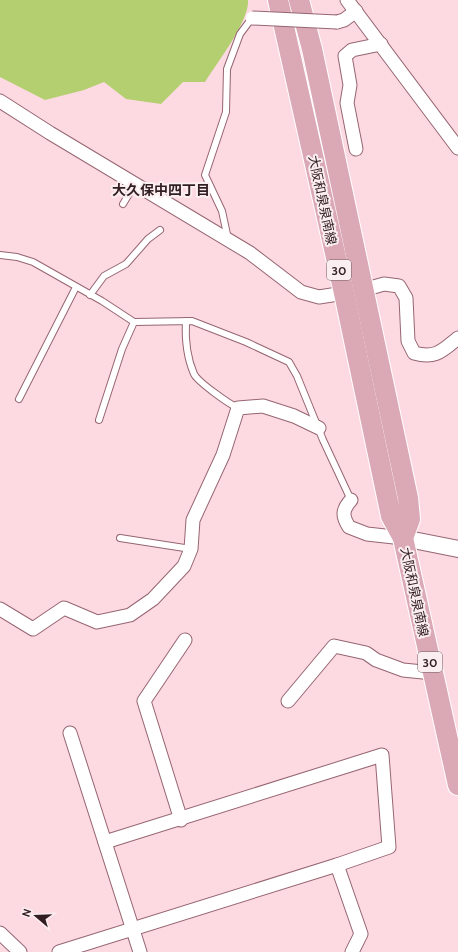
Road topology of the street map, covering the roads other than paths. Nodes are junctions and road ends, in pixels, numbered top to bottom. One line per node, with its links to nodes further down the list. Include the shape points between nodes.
1 (278, 0): 16 (main road, 大阪和泉泉南線 / 30)
2 (299, 0): 16 (main road, 大阪和泉泉南線 / 30, via 312,49)
3 (347, 0): 4 (street)
4 (356, 11): 5 (street, bridge, via 337,22); 6 (street)
5 (252, 18): 13 (lane, via 240,34 227,68 226,112 205,174 222,211)
6 (381, 44): 8 (street); 9 (street, via 352,50 345,56 350,85 347,103)
7 (0, 101): 10 (street)
8 (458, 148)
9 (356, 149)
10 (135, 184): 11 (lane); 13 (street)
11 (123, 204)
12 (160, 230): 17 (lane, via 148,239 126,264 104,276)
13 (228, 240): 16 (street, via 250,253 301,292 319,297)
14 (0, 256): 15 (lane, via 34,262)
15 (76, 287): 17 (lane); 21 (lane)
16 (353, 291): 20 (street, via 384,284 399,286 406,298 408,342 414,353 425,356 439,354); 27 (main road, 大阪和泉泉南線 / 30, via 408,498 410,518)
17 (90, 295): 19 (lane)
18 (186, 321): 19 (lane); 22 (lane, via 185,339 195,375 228,404); 24 (lane, via 246,342 289,362)
19 (134, 322): 23 (lane, via 122,349)
20 (458, 338)
21 (19, 399)
22 (238, 408): 24 (street, via 263,406 294,416); 28 (street, via 223,455 193,520)
23 (99, 420)
24 (319, 428): 25 (lane)
25 (351, 500): 27 (street, via 345,507 343,518 349,527 367,534)
26 (120, 538): 28 (lane)
27 (403, 538): 29 (street); 32 (main road, 大阪和泉泉南線 / 30)
28 (191, 549): 30 (street, via 184,566 153,599 130,615 97,622 64,608 33,629)
29 (458, 549)
30 (0, 609)
31 (185, 640): 36 (street, via 144,701)
32 (433, 673): 33 (street, via 403,670 376,660 366,653 334,646); 35 (main road, 大阪和泉泉南線 / 30)
33 (288, 701)
34 (70, 733): 37 (street)
35 (458, 785)
36 (180, 820): 37 (street); 38 (street, via 382,755 389,847)
37 (105, 842): 39 (street)
38 (336, 865): 39 (street); 44 (street, via 361,934)
39 (132, 928): 42 (street); 43 (street)
40 (0, 933): 41 (street)
41 (20, 952)
42 (59, 952)
43 (140, 952)
44 (352, 952)

